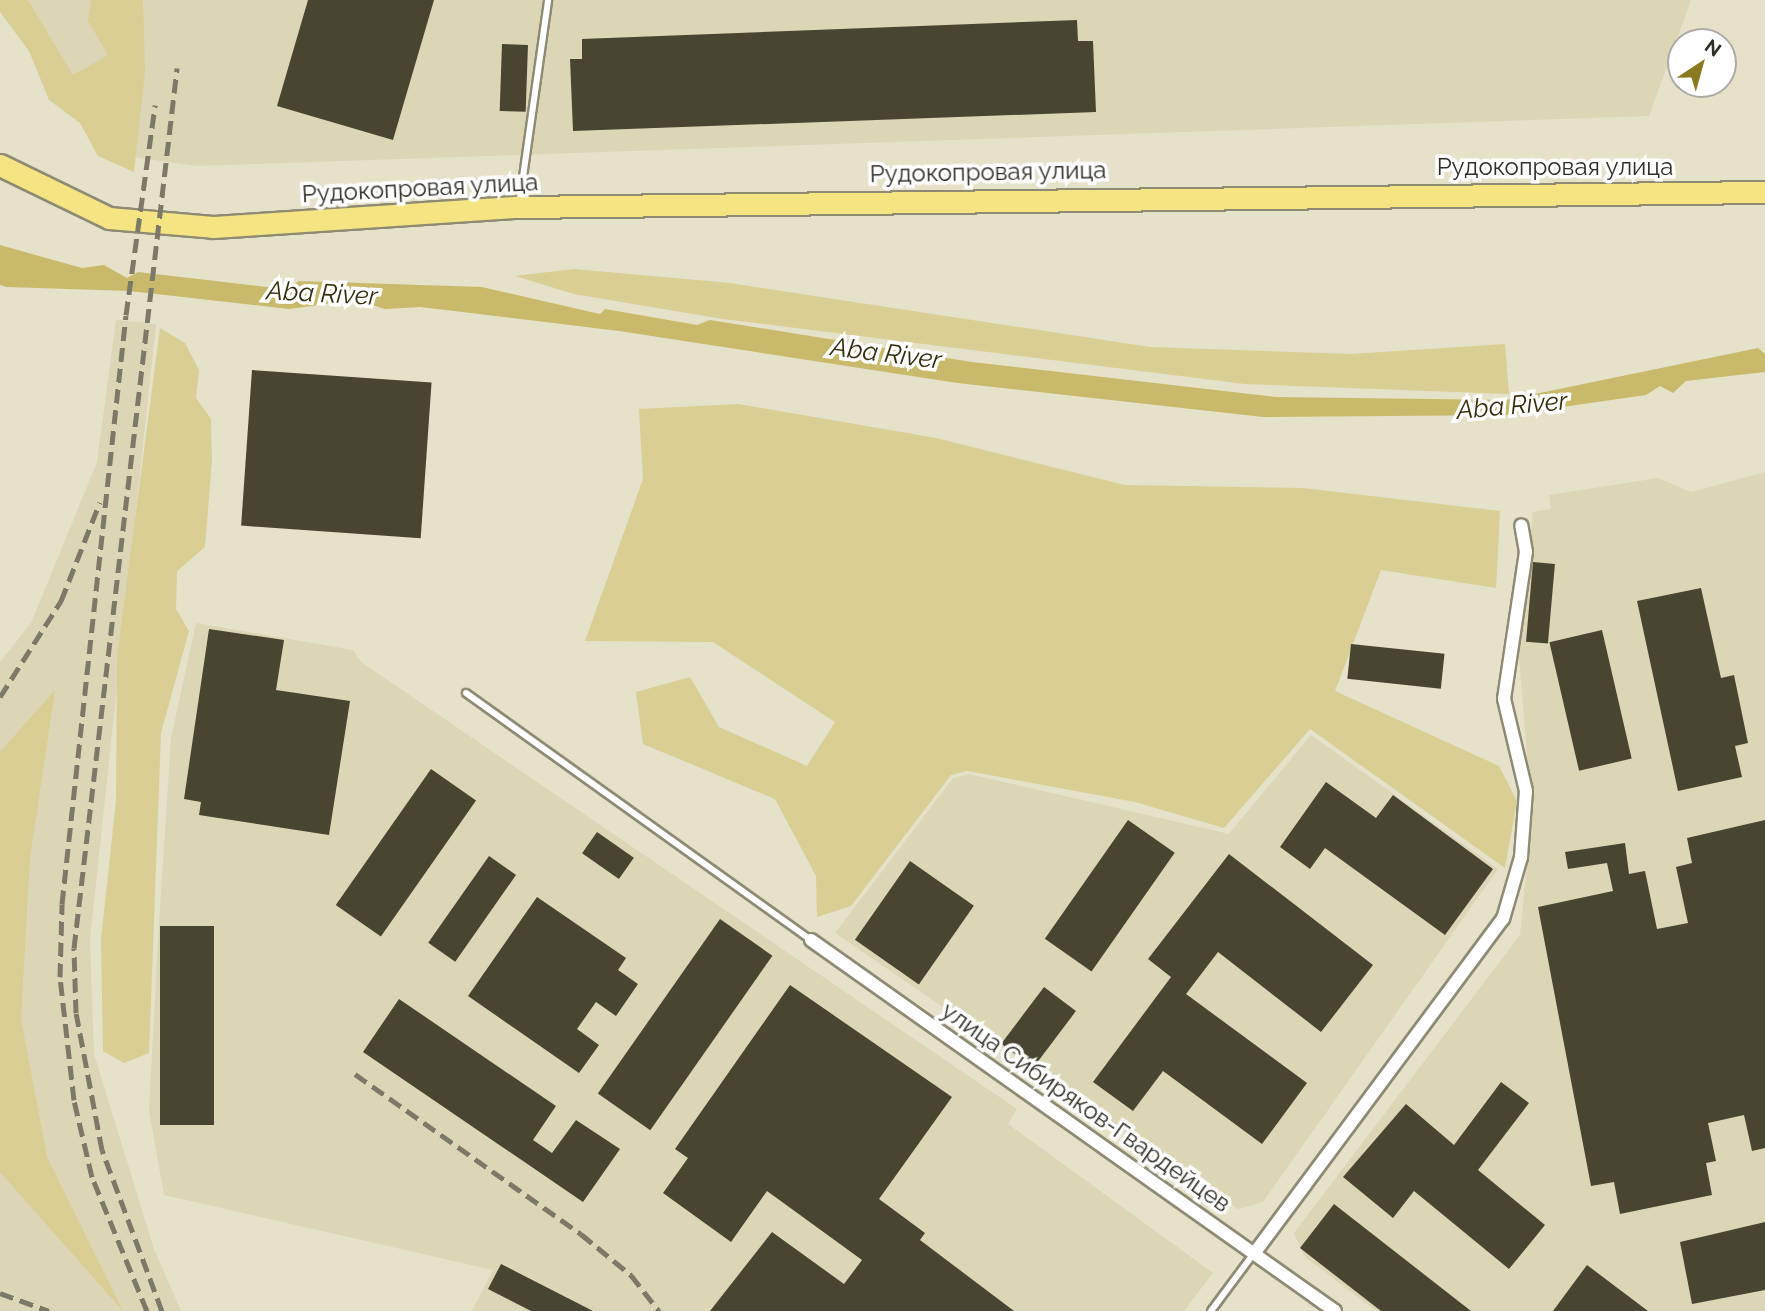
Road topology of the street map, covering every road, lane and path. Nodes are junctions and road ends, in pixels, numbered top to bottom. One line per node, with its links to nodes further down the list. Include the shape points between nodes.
1 (548, 0): 4 (lane)
2 (0, 165): 4 (main road, Рудокопровая улица, via 109,218 212,227)
3 (1765, 192): 4 (main road, Рудокопровая улица)
4 (518, 207)
5 (1521, 525): 8 (street, via 1526,552 1504,699 1526,791 1521,857 1503,919)
6 (466, 693): 7 (lane)
7 (811, 940): 8 (street, улица Сибиряков-Гвардейцев)
8 (1256, 1251): 9 (lane); 10 (street, улица Сибиряков-Гвардейцев)
9 (1211, 1311)
10 (1335, 1311)

